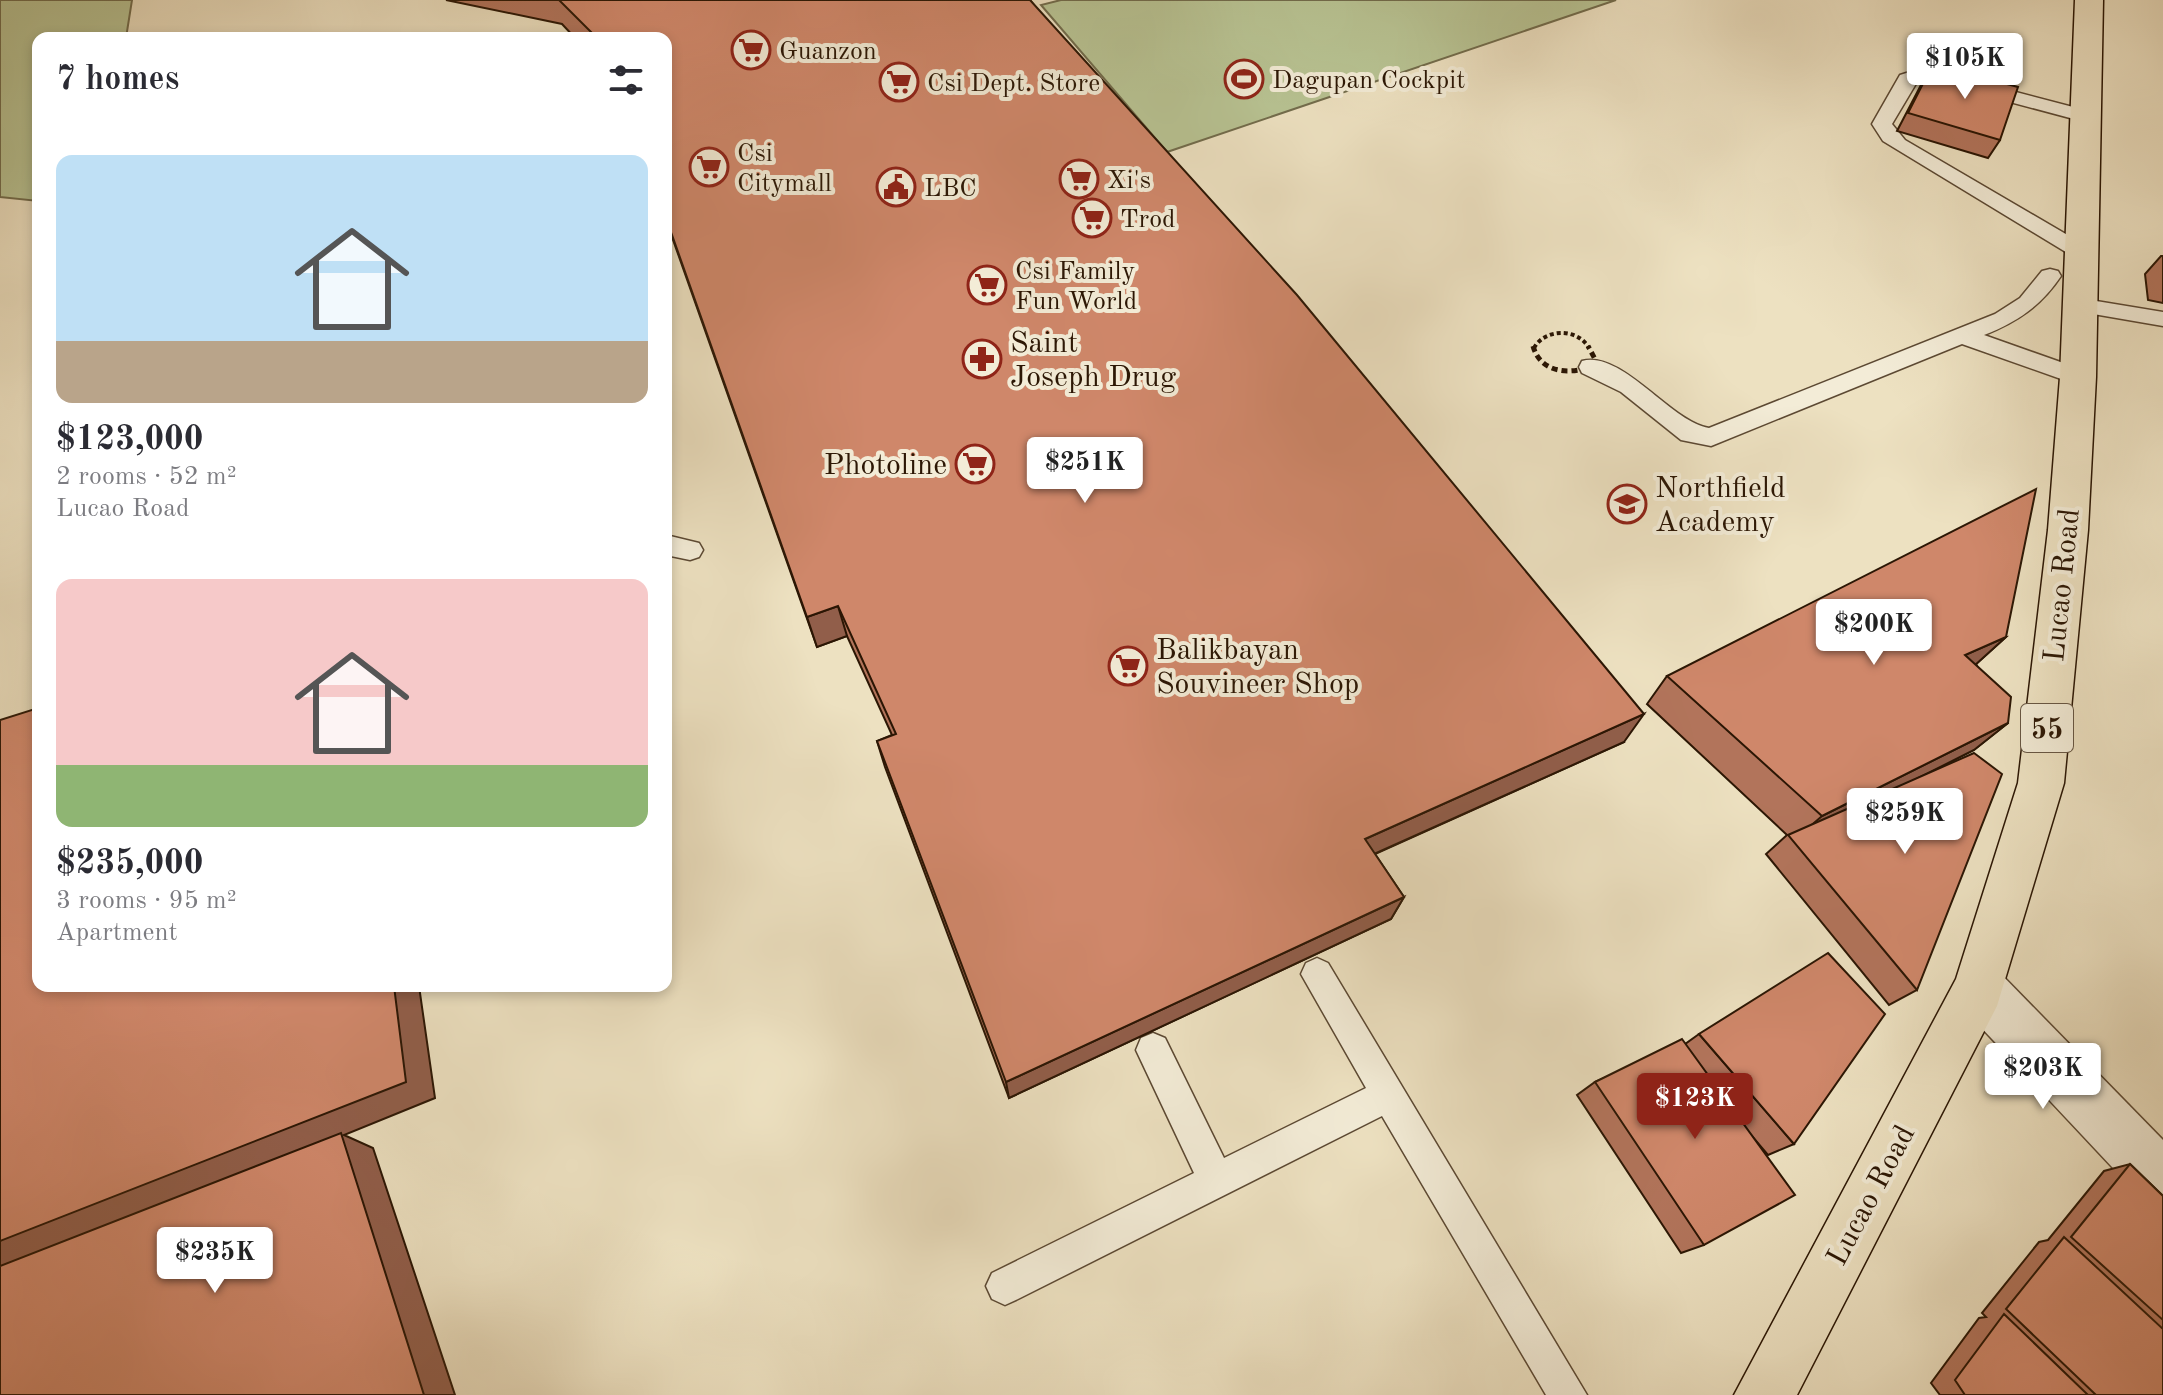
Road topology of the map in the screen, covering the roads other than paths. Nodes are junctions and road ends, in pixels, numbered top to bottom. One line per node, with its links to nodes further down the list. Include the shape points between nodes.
1 (2089, 0): 2 (highway, Lucao Road / 55)
2 (2085, 116): 3 (highway, Lucao Road / 55); 3 (lane, via 1916,76 1907,79 1882,124 1898,144)
3 (2070, 277): 4 (lane); 5 (lane); 7 (highway, Lucao Road / 55)
4 (2163, 319)
5 (1966, 337): 6 (lane, via 1933,345 1711,437 1689,434 1629,386); 7 (lane)
6 (1590, 367)
7 (2078, 377): 9 (highway, Lucao Road / 55, via 2041,783)
8 (1317, 974): 11 (lane)
9 (1979, 988): 12 (street); 16 (highway, Lucao Road / 55)
10 (1153, 1050): 13 (lane)
11 (1390, 1094): 13 (lane); 15 (lane)
12 (2163, 1180)
13 (1217, 1181): 14 (lane)
14 (1005, 1286)
15 (1568, 1395)
16 (1764, 1395)

